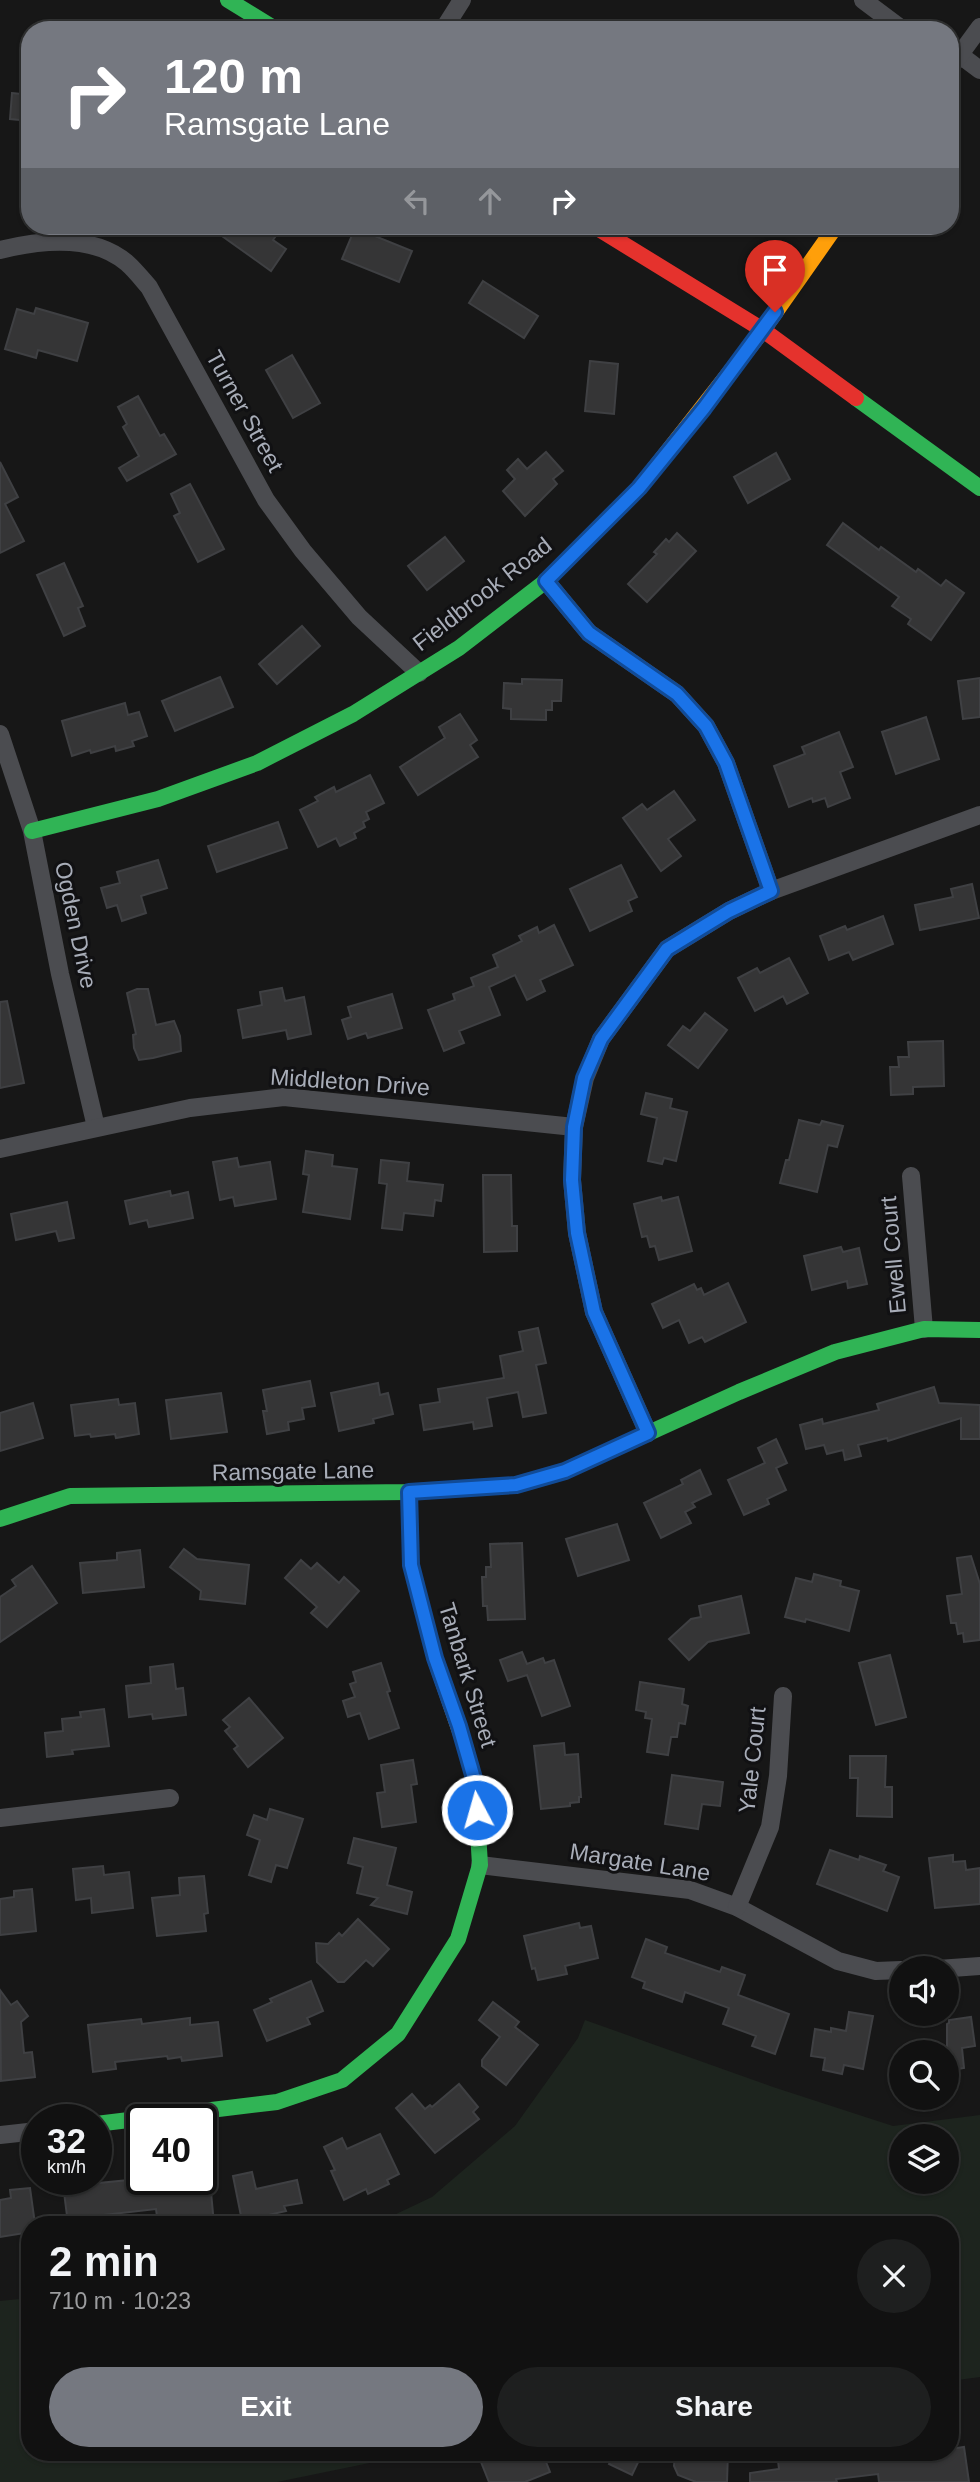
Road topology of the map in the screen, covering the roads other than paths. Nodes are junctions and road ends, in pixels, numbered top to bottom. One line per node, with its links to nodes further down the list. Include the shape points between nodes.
1 (228, 0): 4 (street)
2 (462, 0): 5 (street)
3 (863, 0): 6 (street)
4 (262, 21)
5 (449, 21)
6 (892, 21)
7 (980, 27): 8 (street)
8 (959, 55)
9 (959, 65): 10 (street)
10 (980, 70)
11 (609, 235): 14 (street)
12 (830, 235): 14 (street, Fieldbrook Road)
13 (0, 250): 17 (street, Turner Street, via 61,241 99,247 126,262 149,287 288,531 359,617)
14 (763, 330): 15 (street); 16 (street, Fieldbrook Road, via 639,488)
15 (980, 488)
16 (546, 581): 17 (street, Fieldbrook Road); 21 (street, via 589,633 677,694 706,726 726,763)
17 (419, 673): 20 (street, Fieldbrook Road, via 353,714 257,763 158,799)
18 (0, 734): 20 (street, Ogden Drive)
19 (980, 815): 21 (street)
20 (32, 831): 22 (street, Ogden Drive)
21 (771, 891): 23 (street, via 667,949 601,1039 584,1078)
22 (96, 1127): 23 (street, Middleton Drive, via 190,1108 284,1097); 24 (street, Middleton Drive)
23 (574, 1127): 28 (street, via 577,1233 594,1312)
24 (0, 1149)
25 (911, 1176): 26 (street, Ewell Court)
26 (924, 1329): 27 (street, Ramsgate Lane); 28 (street, Ramsgate Lane, via 835,1352)
27 (980, 1331)
28 (648, 1433): 29 (street, Ramsgate Lane, via 565,1471 516,1485)
29 (409, 1492): 30 (street, Ramsgate Lane, via 70,1496); 34 (street, Tanbark Street, via 411,1565 475,1782)
30 (0, 1519)
31 (783, 1696): 35 (street, Yale Court, via 779,1776 770,1827)
32 (170, 1798): 33 (street)
33 (0, 1818)
34 (480, 1865): 35 (street, Margate Lane, via 690,1890); 39 (street, Tanbark Street, via 457,1939 398,2034 342,2080 276,2102)
35 (737, 1906): 38 (street, Margate Lane, via 838,1961)
36 (980, 1966): 37 (street)
37 (959, 1968)
38 (889, 1970)
39 (112, 2122)
40 (21, 2132): 41 (street)
41 (0, 2134)

